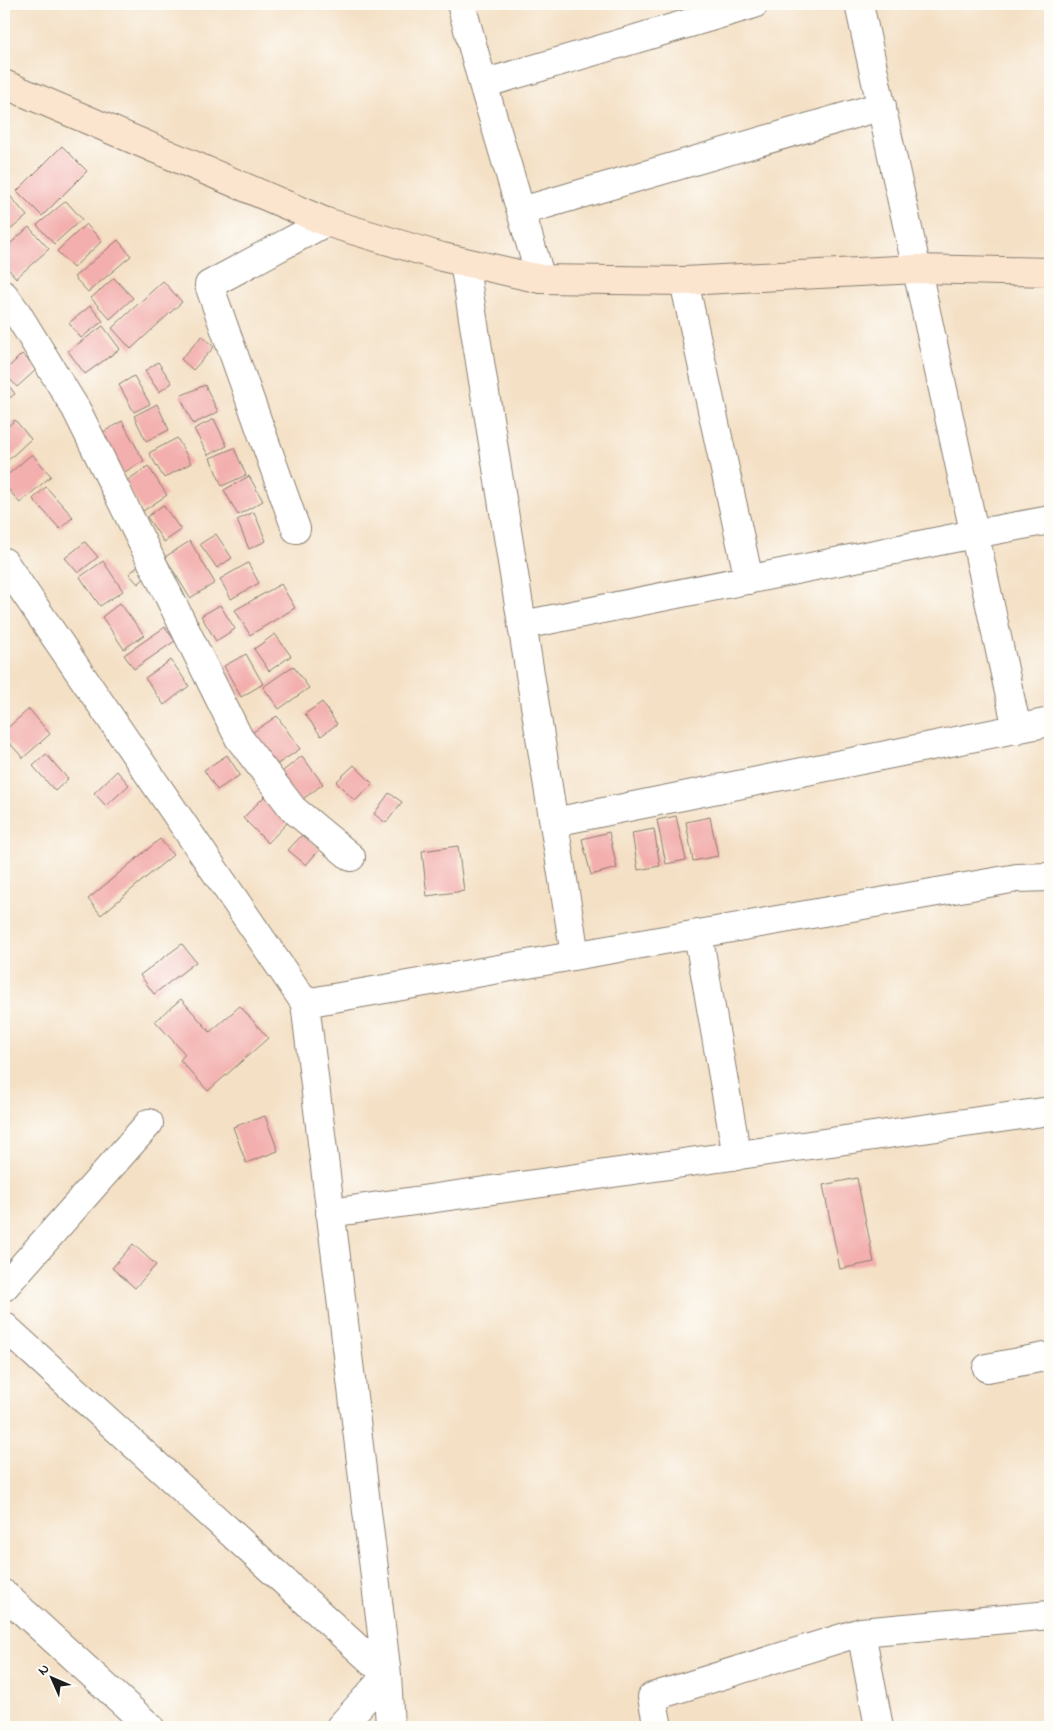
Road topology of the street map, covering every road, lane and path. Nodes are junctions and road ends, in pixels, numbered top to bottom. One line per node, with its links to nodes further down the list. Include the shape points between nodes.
1 (461, 4): 5 (street)
2 (754, 4): 5 (street)
3 (859, 4): 6 (street)
4 (4, 84): 8 (street)
5 (483, 84): 7 (street)
6 (882, 106): 7 (street); 10 (street)
7 (522, 211): 12 (street)
8 (326, 222): 9 (street); 16 (street, via 209,285)
9 (464, 262): 12 (street); 20 (street)
10 (917, 270): 11 (street); 13 (street); 17 (street)
11 (1050, 272)
12 (541, 280): 13 (street)
13 (684, 281): 19 (street)
14 (4, 295): 24 (street, via 76,409 239,738 293,809)
15 (1050, 520): 17 (street)
16 (296, 529)
17 (974, 534): 19 (street); 22 (street)
18 (4, 562): 28 (street)
19 (749, 580): 20 (street)
20 (522, 626): 23 (street)
21 (1050, 722): 22 (street)
22 (1016, 729): 23 (street)
23 (554, 822): 27 (street)
24 (351, 857)
25 (1050, 877): 26 (street, via 1017,878)
26 (698, 934): 27 (street); 31 (street)
27 (575, 955): 28 (street)
28 (305, 1003): 32 (street)
29 (1050, 1111): 31 (street)
30 (150, 1124): 33 (street)
31 (737, 1156): 32 (street)
32 (330, 1213): 40 (street)
33 (4, 1287)
34 (4, 1326): 40 (street)
35 (1050, 1356): 36 (street)
36 (987, 1368)
37 (4, 1594): 41 (street)
38 (1050, 1616): 39 (street)
39 (862, 1632): 44 (street, via 652,1697); 45 (street)
40 (387, 1675): 42 (street); 43 (street)
41 (150, 1727)
42 (340, 1727)
43 (390, 1727)
44 (658, 1727)
45 (879, 1727)

